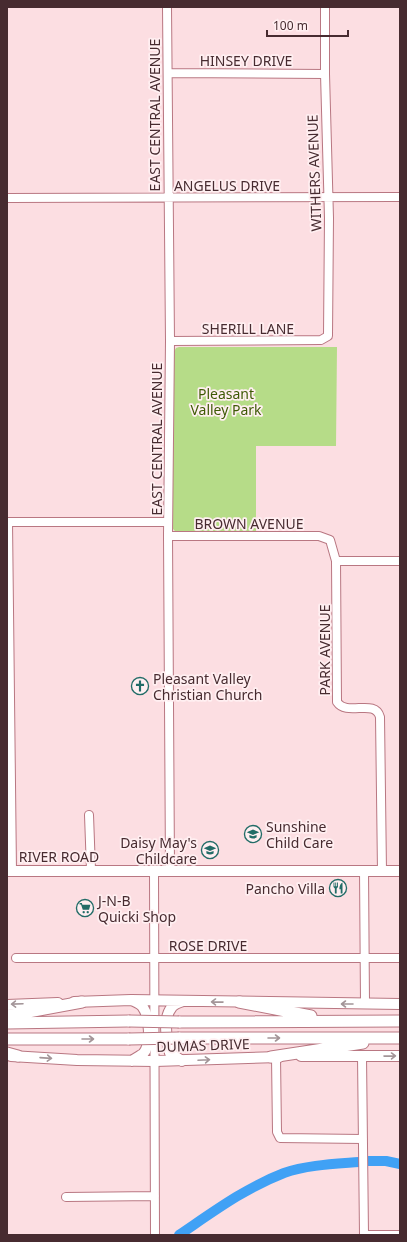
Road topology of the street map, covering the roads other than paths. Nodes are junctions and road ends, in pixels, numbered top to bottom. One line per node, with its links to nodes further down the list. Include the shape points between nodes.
1 (167, 7): 3 (street, EAST CENTRAL AVENUE)
2 (325, 7): 4 (street, WITHERS AVENUE)
3 (168, 73): 4 (street, HINSEY DRIVE); 7 (street, EAST CENTRAL AVENUE)
4 (325, 74): 8 (street, WITHERS AVENUE)
5 (400, 197): 8 (street, ANGELUS DRIVE)
6 (7, 198): 7 (street, ANGELUS DRIVE)
7 (167, 198): 8 (street, ANGELUS DRIVE); 10 (street, EAST CENTRAL AVENUE)
8 (327, 198): 9 (street, WITHERS AVENUE)
9 (327, 338): 10 (street, SHERILL LANE)
10 (170, 341): 12 (street, EAST CENTRAL AVENUE)
11 (7, 522): 12 (street); 18 (street)
12 (168, 522): 13 (street, EAST CENTRAL AVENUE)
13 (168, 536): 14 (street, BROWN AVENUE, via 319,536); 21 (street, EAST CENTRAL AVENUE)
14 (329, 539): 15 (street, PARK AVENUE)
15 (336, 561): 16 (street); 23 (street, PARK AVENUE, via 337,702 344,707 374,709 379,712 380,717)
16 (400, 561)
17 (89, 815): 19 (street)
18 (9, 870): 19 (main road, RIVER ROAD)
19 (91, 870): 20 (main road, RIVER ROAD)
20 (154, 870): 21 (main road, RIVER ROAD); 26 (street)
21 (170, 870): 22 (main road, RIVER ROAD)
22 (364, 870): 23 (main road, RIVER ROAD); 27 (street)
23 (382, 870): 24 (main road, RIVER ROAD)
24 (400, 871)
25 (16, 958): 26 (street, ROSE DRIVE)
26 (154, 958): 27 (street, ROSE DRIVE); 30 (street)
27 (364, 958): 28 (street, ROSE DRIVE); 34 (street)
28 (400, 958)
29 (131, 1000): 30 (main road); 32 (main road); 48 (main road, via 141,1005 146,1014 148,1029 148,1044 143,1053)
30 (155, 1000): 31 (main road); 49 (street)
31 (183, 1001): 33 (main road, one-way to 31); 50 (main road, via 172,1006 167,1027 170,1053)
32 (82, 1002): 36 (main road, one-way to 36); 37 (highway)
33 (239, 1002): 34 (main road, one-way to 33); 38 (highway, via 306,1016)
34 (365, 1004): 35 (main road)
35 (400, 1004)
36 (7, 1005)
37 (7, 1016)
38 (369, 1021): 39 (highway); 40 (highway, bridge)
39 (400, 1021)
40 (7, 1023)
41 (398, 1038): 42 (highway, one-way to 41, bridge); 47 (highway)
42 (7, 1039)
43 (7, 1055): 44 (highway)
44 (18, 1056): 48 (main road, DUMAS DRIVE, one-way to 48)
45 (362, 1056): 46 (main road, DUMAS DRIVE, one-way to 46); 47 (main road, DUMAS DRIVE); 51 (street)
46 (400, 1056)
47 (273, 1057): 50 (main road, DUMAS DRIVE, one-way to 47); 51 (street, via 276,1127 280,1138)
48 (132, 1061): 49 (main road, DUMAS DRIVE)
49 (155, 1061): 50 (main road, DUMAS DRIVE); 52 (street)
50 (182, 1061)
51 (363, 1139): 55 (street)
52 (155, 1196): 53 (street); 54 (street)
53 (66, 1197)
54 (155, 1235)
55 (364, 1235)
56 (368, 1235): 57 (street)
57 (400, 1235)

